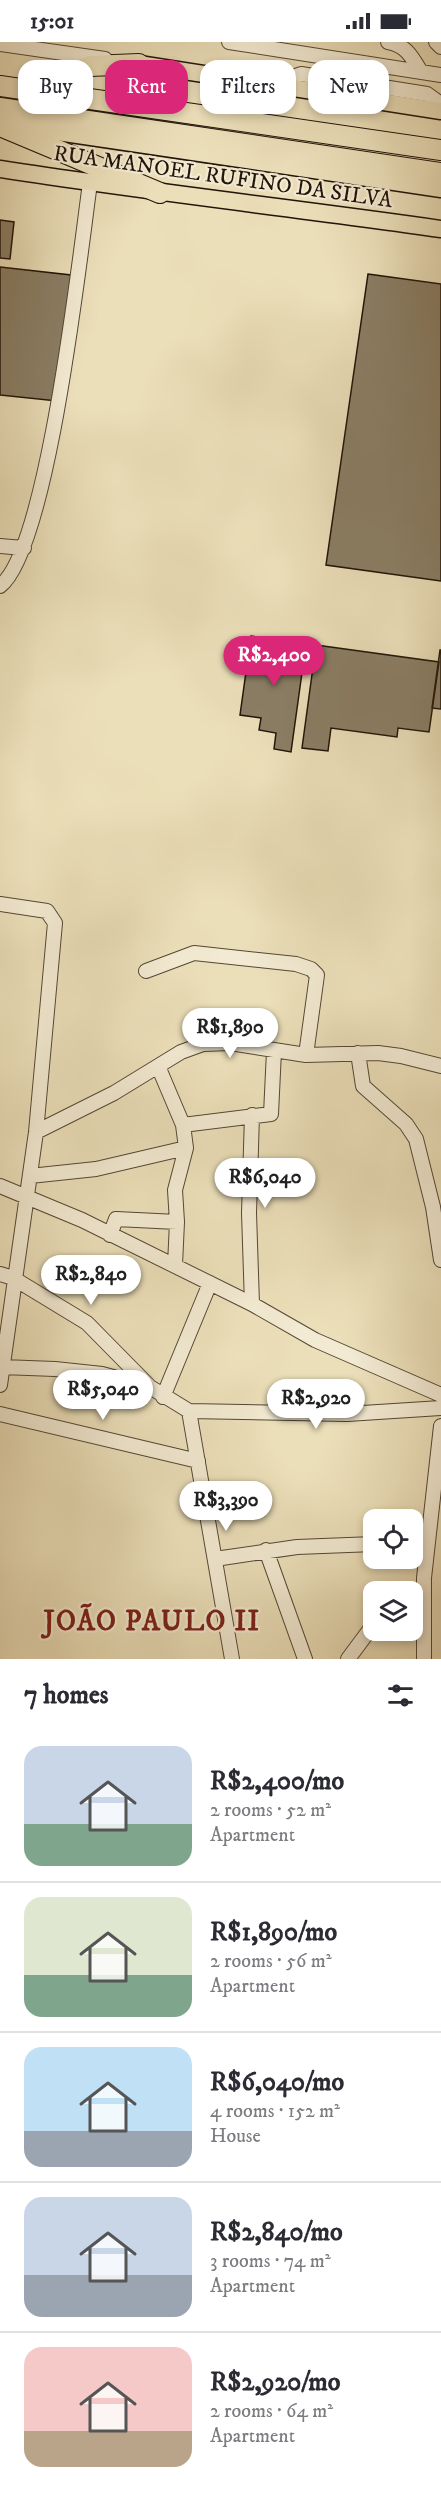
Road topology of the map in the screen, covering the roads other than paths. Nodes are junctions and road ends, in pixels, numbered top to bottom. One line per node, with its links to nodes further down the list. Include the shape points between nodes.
1 (229, 42): 9 (street)
2 (388, 42): 9 (street, via 401,45)
3 (436, 42): 6 (street)
4 (0, 44): 5 (street)
5 (64, 47): 7 (street)
6 (441, 47)
7 (121, 60)
8 (105, 65): 12 (highway, via 90,66 40,85)
9 (421, 72): 10 (street)
10 (441, 75)
11 (296, 76): 14 (street, via 427,94)
12 (3, 86): 18 (highway)
13 (296, 89): 16 (main road)
14 (441, 104)
15 (0, 108): 20 (highway)
16 (441, 111)
17 (0, 125): 22 (main road); 23 (highway)
18 (441, 150)
19 (0, 169): 21 (main road, RUA MANOEL RUFINO DA SILVA)
20 (441, 173)
21 (90, 183): 23 (main road, RUA MANOEL RUFINO DA SILVA); 26 (street, via 49,452)
22 (441, 189)
23 (160, 193): 24 (main road, RUA MANOEL RUFINO DA SILVA)
24 (441, 229)
25 (0, 546): 26 (street)
26 (24, 548): 27 (street, via 9,579)
27 (0, 586)
28 (0, 904): 37 (street, via 47,911 55,923)
29 (146, 971): 32 (street, via 194,953 311,969 316,975)
30 (274, 1051): 32 (street); 33 (street, via 230,1043 203,1044); 35 (street, via 272,1113)
31 (358, 1053): 32 (street); 34 (street, via 400,1056); 42 (street, via 363,1086 406,1124 416,1139)
32 (306, 1055)
33 (158, 1066): 36 (street); 37 (street)
34 (441, 1066)
35 (252, 1115): 36 (street); 49 (street)
36 (183, 1125): 38 (street)
37 (36, 1132): 39 (street)
38 (186, 1148): 39 (street, via 96,1169); 43 (street, via 175,1190)
39 (30, 1176): 41 (street)
40 (0, 1186): 41 (street)
41 (26, 1197): 44 (street); 47 (street)
42 (437, 1204): 45 (street)
43 (177, 1222): 44 (street, via 116,1219); 46 (street)
44 (110, 1235): 46 (street)
45 (441, 1260)
46 (175, 1265): 48 (street)
47 (7, 1276): 50 (street); 52 (street, via 87,1323)
48 (210, 1283): 49 (street); 54 (street)
49 (252, 1304): 53 (street, via 315,1340)
50 (3, 1367): 51 (street); 52 (street, via 102,1374)
51 (0, 1384)
52 (150, 1387): 54 (street)
53 (441, 1395)
54 (163, 1396): 56 (street)
55 (441, 1408): 56 (street, via 347,1414)
56 (189, 1411): 59 (street)
57 (0, 1414): 59 (street)
58 (441, 1426): 61 (street)
59 (198, 1461): 64 (street)
60 (423, 1541): 61 (street)
61 (427, 1541): 65 (street)
62 (363, 1545): 63 (street)
63 (266, 1550): 64 (street); 69 (street)
64 (215, 1559): 68 (street)
65 (420, 1581)
66 (363, 1639): 70 (street)
67 (422, 1641): 71 (street)
68 (232, 1659)
69 (305, 1659)
70 (348, 1659)
71 (424, 1659)

